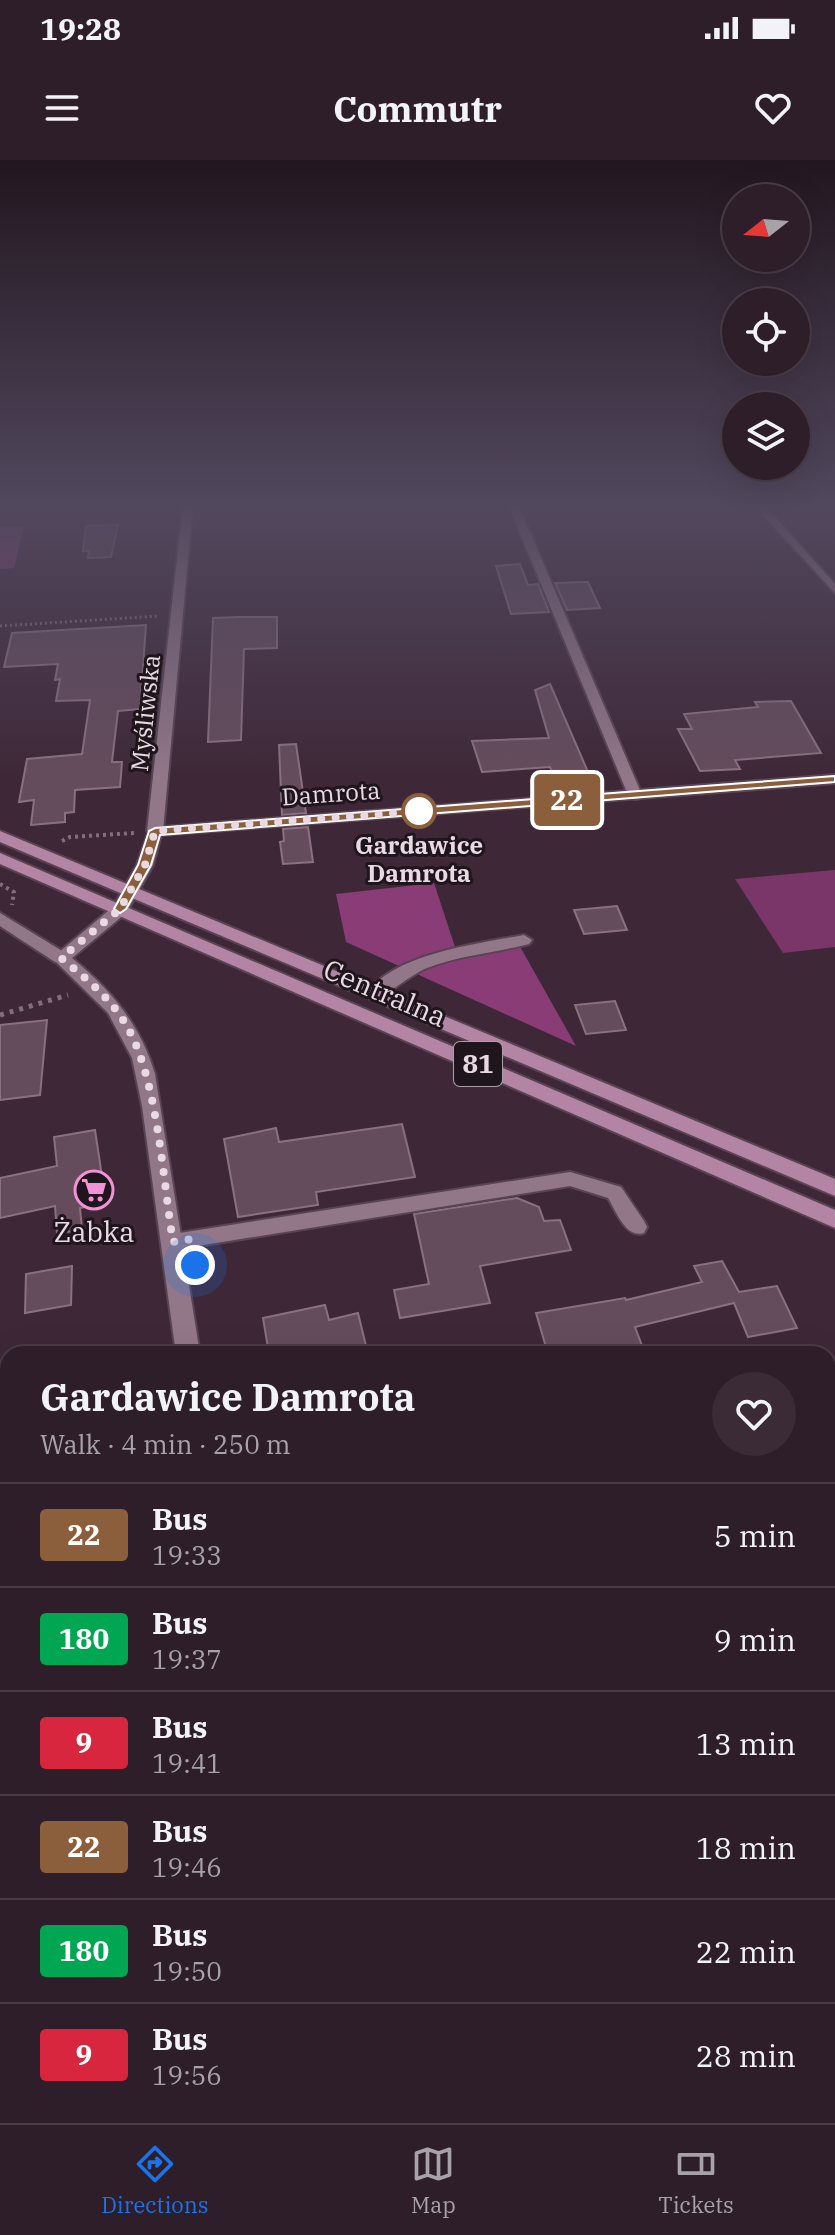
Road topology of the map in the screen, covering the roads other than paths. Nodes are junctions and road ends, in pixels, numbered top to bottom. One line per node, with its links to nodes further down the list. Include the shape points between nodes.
1 (180, 596): 5 (street, Myśliwska)
2 (551, 596): 4 (street)
3 (835, 779): 4 (street, Damrota)
4 (635, 795): 5 (street, Damrota)
5 (155, 831): 8 (street, via 145,865)
6 (0, 836): 8 (main road, Centralna / 81)
7 (0, 858): 9 (main road, Centralna / 81)
8 (130, 890): 9 (street); 13 (main road, Centralna / 81)
9 (120, 909): 12 (street); 15 (main road, Centralna / 81)
10 (0, 918): 12 (street)
11 (524, 940): 13 (lane, via 416,966)
12 (61, 958): 17 (street, via 114,1008 141,1059)
13 (373, 994): 14 (main road, Centralna / 81)
14 (835, 1188)
15 (835, 1219)
16 (637, 1227): 17 (lane, via 614,1192 570,1179)
17 (173, 1242): 18 (street)
18 (187, 1346)

